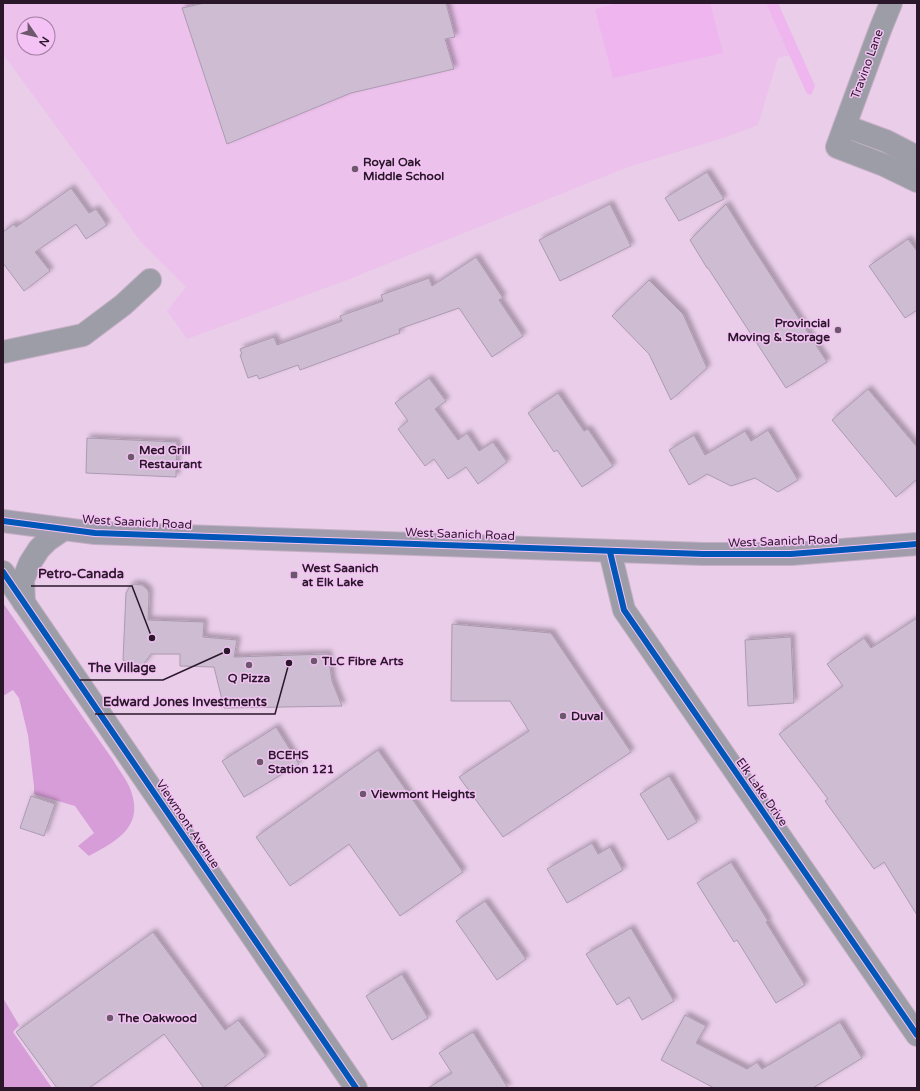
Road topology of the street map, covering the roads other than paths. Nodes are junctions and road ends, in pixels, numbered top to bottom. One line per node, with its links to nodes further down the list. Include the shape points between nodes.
1 (891, 3): 2 (street, Travino Lane)
2 (845, 126): 3 (street); 4 (street, Travino Lane, via 837,147)
3 (917, 157)
4 (917, 181)
5 (150, 280): 6 (street, via 83,335)
6 (3, 352)
7 (3, 521): 8 (main road, West Saanich Road)
8 (64, 529): 10 (main road, West Saanich Road, via 95,533); 12 (street, via 39,549 30,563 23,580)
9 (917, 544): 10 (main road, West Saanich Road, via 791,554)
10 (610, 552): 13 (street, Elk Lake Drive, via 624,610)
11 (3, 572): 12 (street, Viewmont Avenue)
12 (24, 602): 14 (street, Viewmont Avenue)
13 (917, 1035)
14 (356, 1088)

